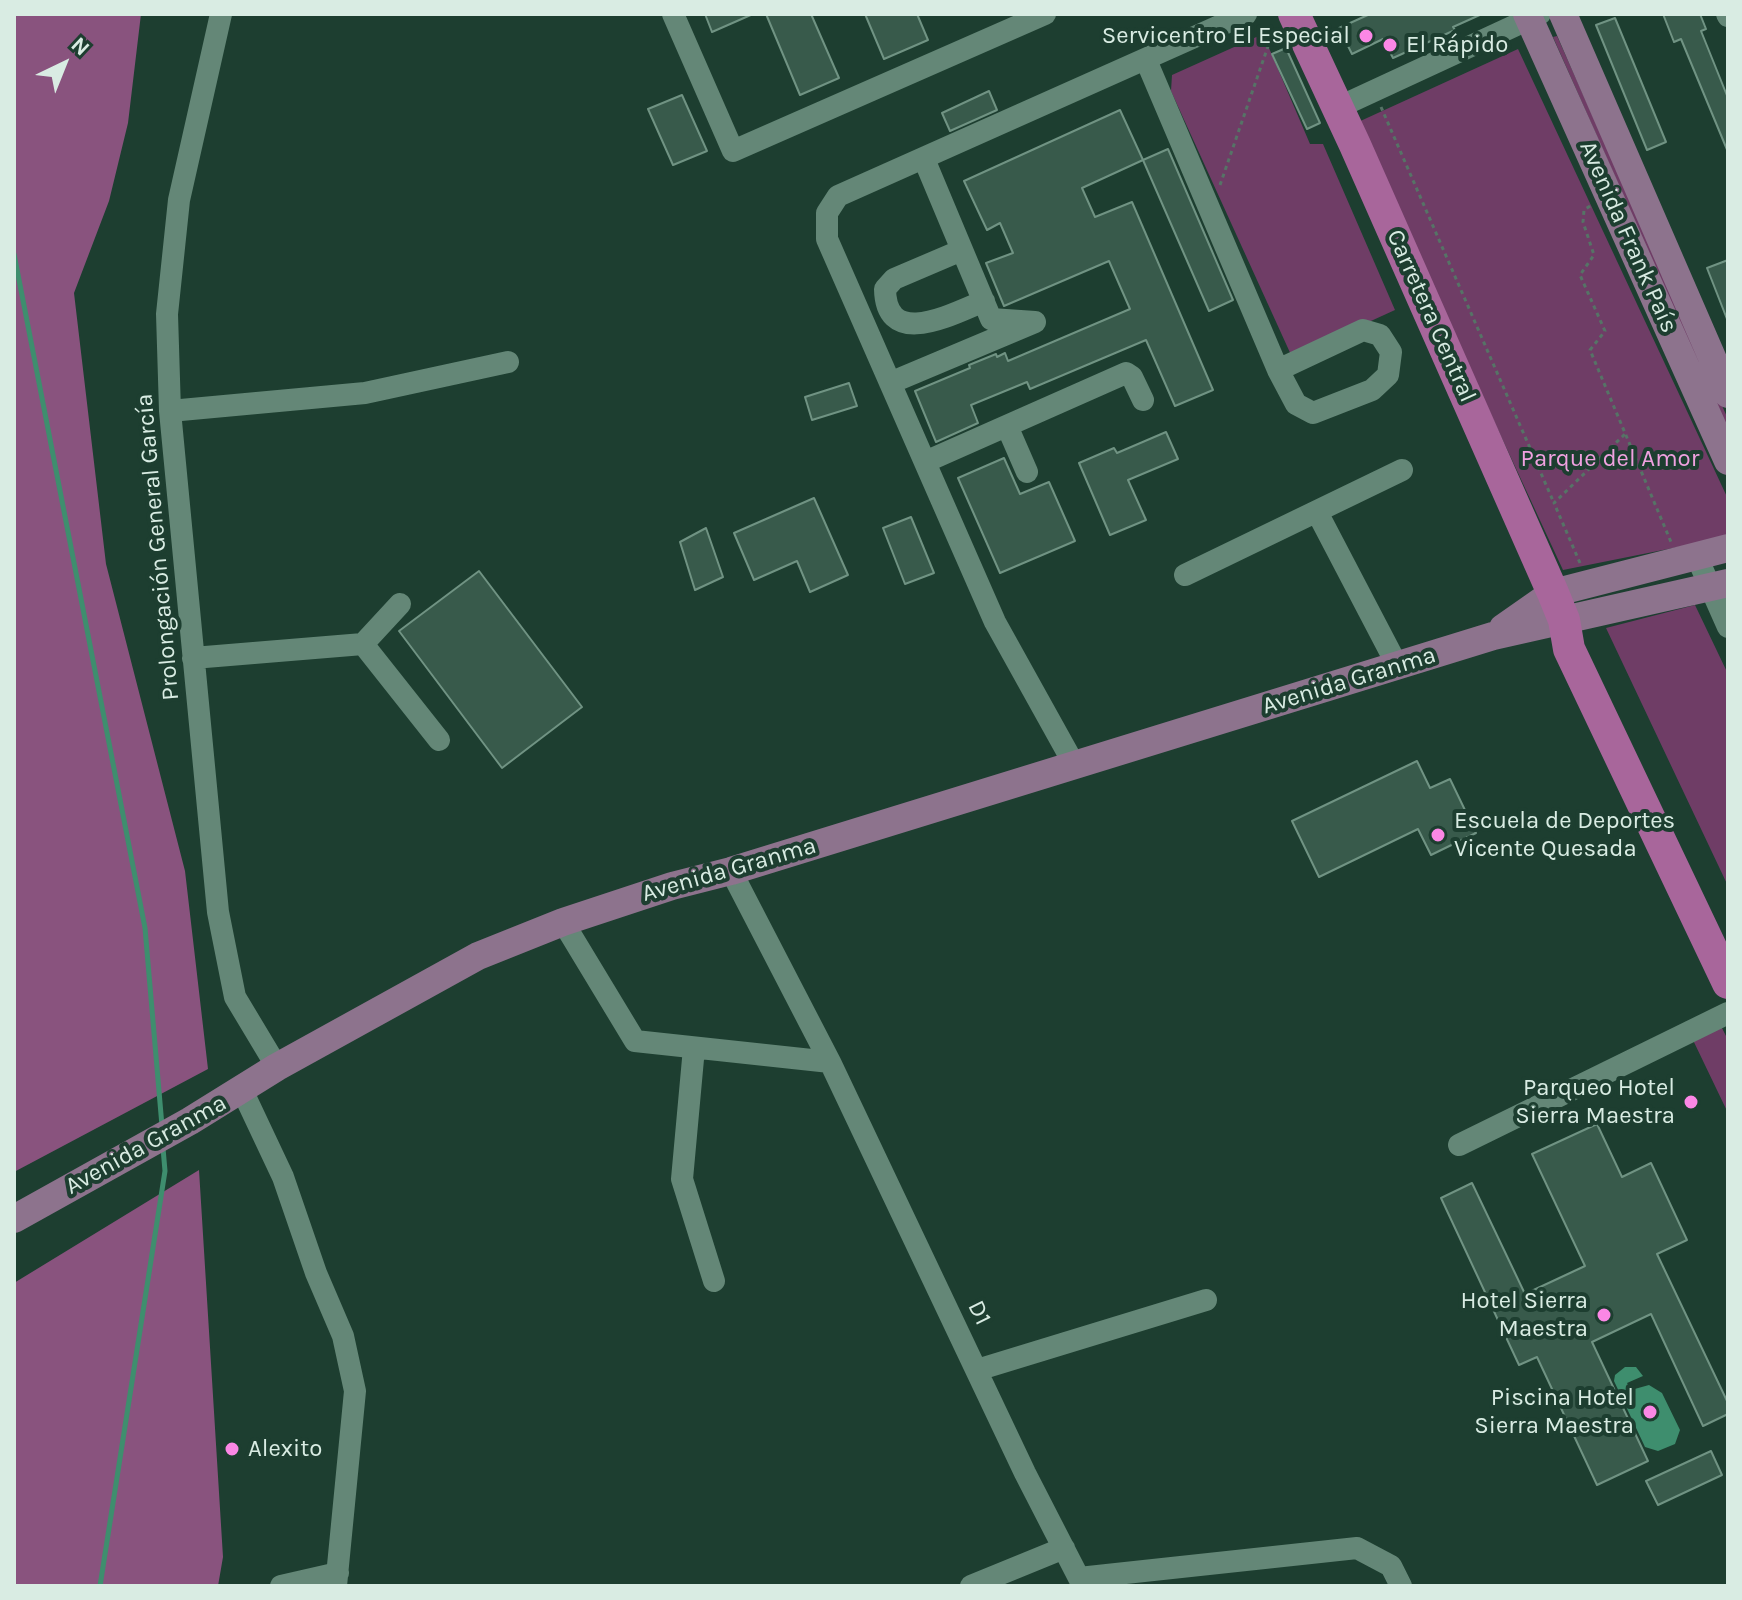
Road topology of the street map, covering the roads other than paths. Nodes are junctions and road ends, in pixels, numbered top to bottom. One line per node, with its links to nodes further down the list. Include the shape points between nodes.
1 (221, 14): 18 (street, Prolongación General García, via 179,200 167,314)
2 (673, 14): 3 (street, via 733,151)
3 (1045, 14)
4 (1246, 14): 8 (street)
5 (1563, 14): 16 (main road, Avenida Frank País)
6 (1532, 16): 9 (street); 20 (main road, Avenida Frank País)
7 (1284, 21): 9 (highway, Carretera Central)
8 (1146, 60): 10 (street); 14 (street)
9 (1337, 108): 30 (highway, Carretera Central)
10 (924, 159): 11 (street); 15 (street, via 838,196 827,213 827,239)
11 (962, 250): 12 (street); 12 (street, via 894,279 885,289 885,302 905,323)
12 (987, 310): 15 (street, via 1035,322)
13 (508, 362): 18 (street, via 365,393)
14 (1278, 370): 14 (street, via 1296,404 1313,413 1372,390 1388,375 1391,352 1380,335 1363,330)
15 (890, 383): 21 (street)
16 (1728, 394)
17 (1143, 400): 19 (street, via 1126,373)
18 (170, 411): 33 (street, Prolongación General García)
19 (1007, 426): 21 (street); 23 (street)
20 (1728, 461)
21 (925, 462): 36 (street, via 995,622)
22 (1402, 470): 24 (street)
23 (1027, 472)
24 (1317, 512): 27 (street); 34 (street)
25 (1728, 548): 26 (main road, Avenida Granma)
26 (1687, 558): 28 (street); 30 (main road, Avenida Granma, via 1588,583)
27 (1185, 575)
28 (1719, 585): 30 (main road, Avenida Granma); 31 (street)
29 (400, 604): 32 (street)
30 (1558, 606): 34 (main road, Avenida Granma, via 1493,636); 39 (highway, Carretera Central, via 1589,645); 40 (highway, Carretera Central, via 1569,649)
31 (1728, 627)
32 (363, 644): 33 (street); 35 (street)
33 (193, 658): 44 (street, Prolongación General García, via 218,912 235,997)
34 (1397, 665): 36 (main road, Avenida Granma)
35 (439, 740)
36 (1075, 766): 37 (main road, Avenida Granma)
37 (731, 871): 38 (main road, Avenida Granma); 43 (street, D1)
38 (563, 922): 42 (street, via 635,1041); 44 (main road, Avenida Granma, via 478,956)
39 (1728, 933)
40 (1728, 983)
41 (1728, 1013): 46 (street)
42 (694, 1048): 43 (street); 48 (street, via 682,1179)
43 (830, 1062): 50 (street, D1)
44 (277, 1067): 45 (main road, Avenida Granma)
45 (242, 1090): 47 (main road, Avenida Granma); 52 (street, via 283,1177 343,1336 355,1391)
46 (1459, 1145)
47 (14, 1219)
48 (714, 1281)
49 (1206, 1300): 50 (street)
50 (977, 1370): 51 (street, D1)
51 (1064, 1548): 53 (street, D1); 55 (street)
52 (337, 1579): 54 (street)
53 (1081, 1582): 56 (street, via 1357,1548 1391,1566)
54 (281, 1586)
55 (971, 1586)
56 (1401, 1586)

